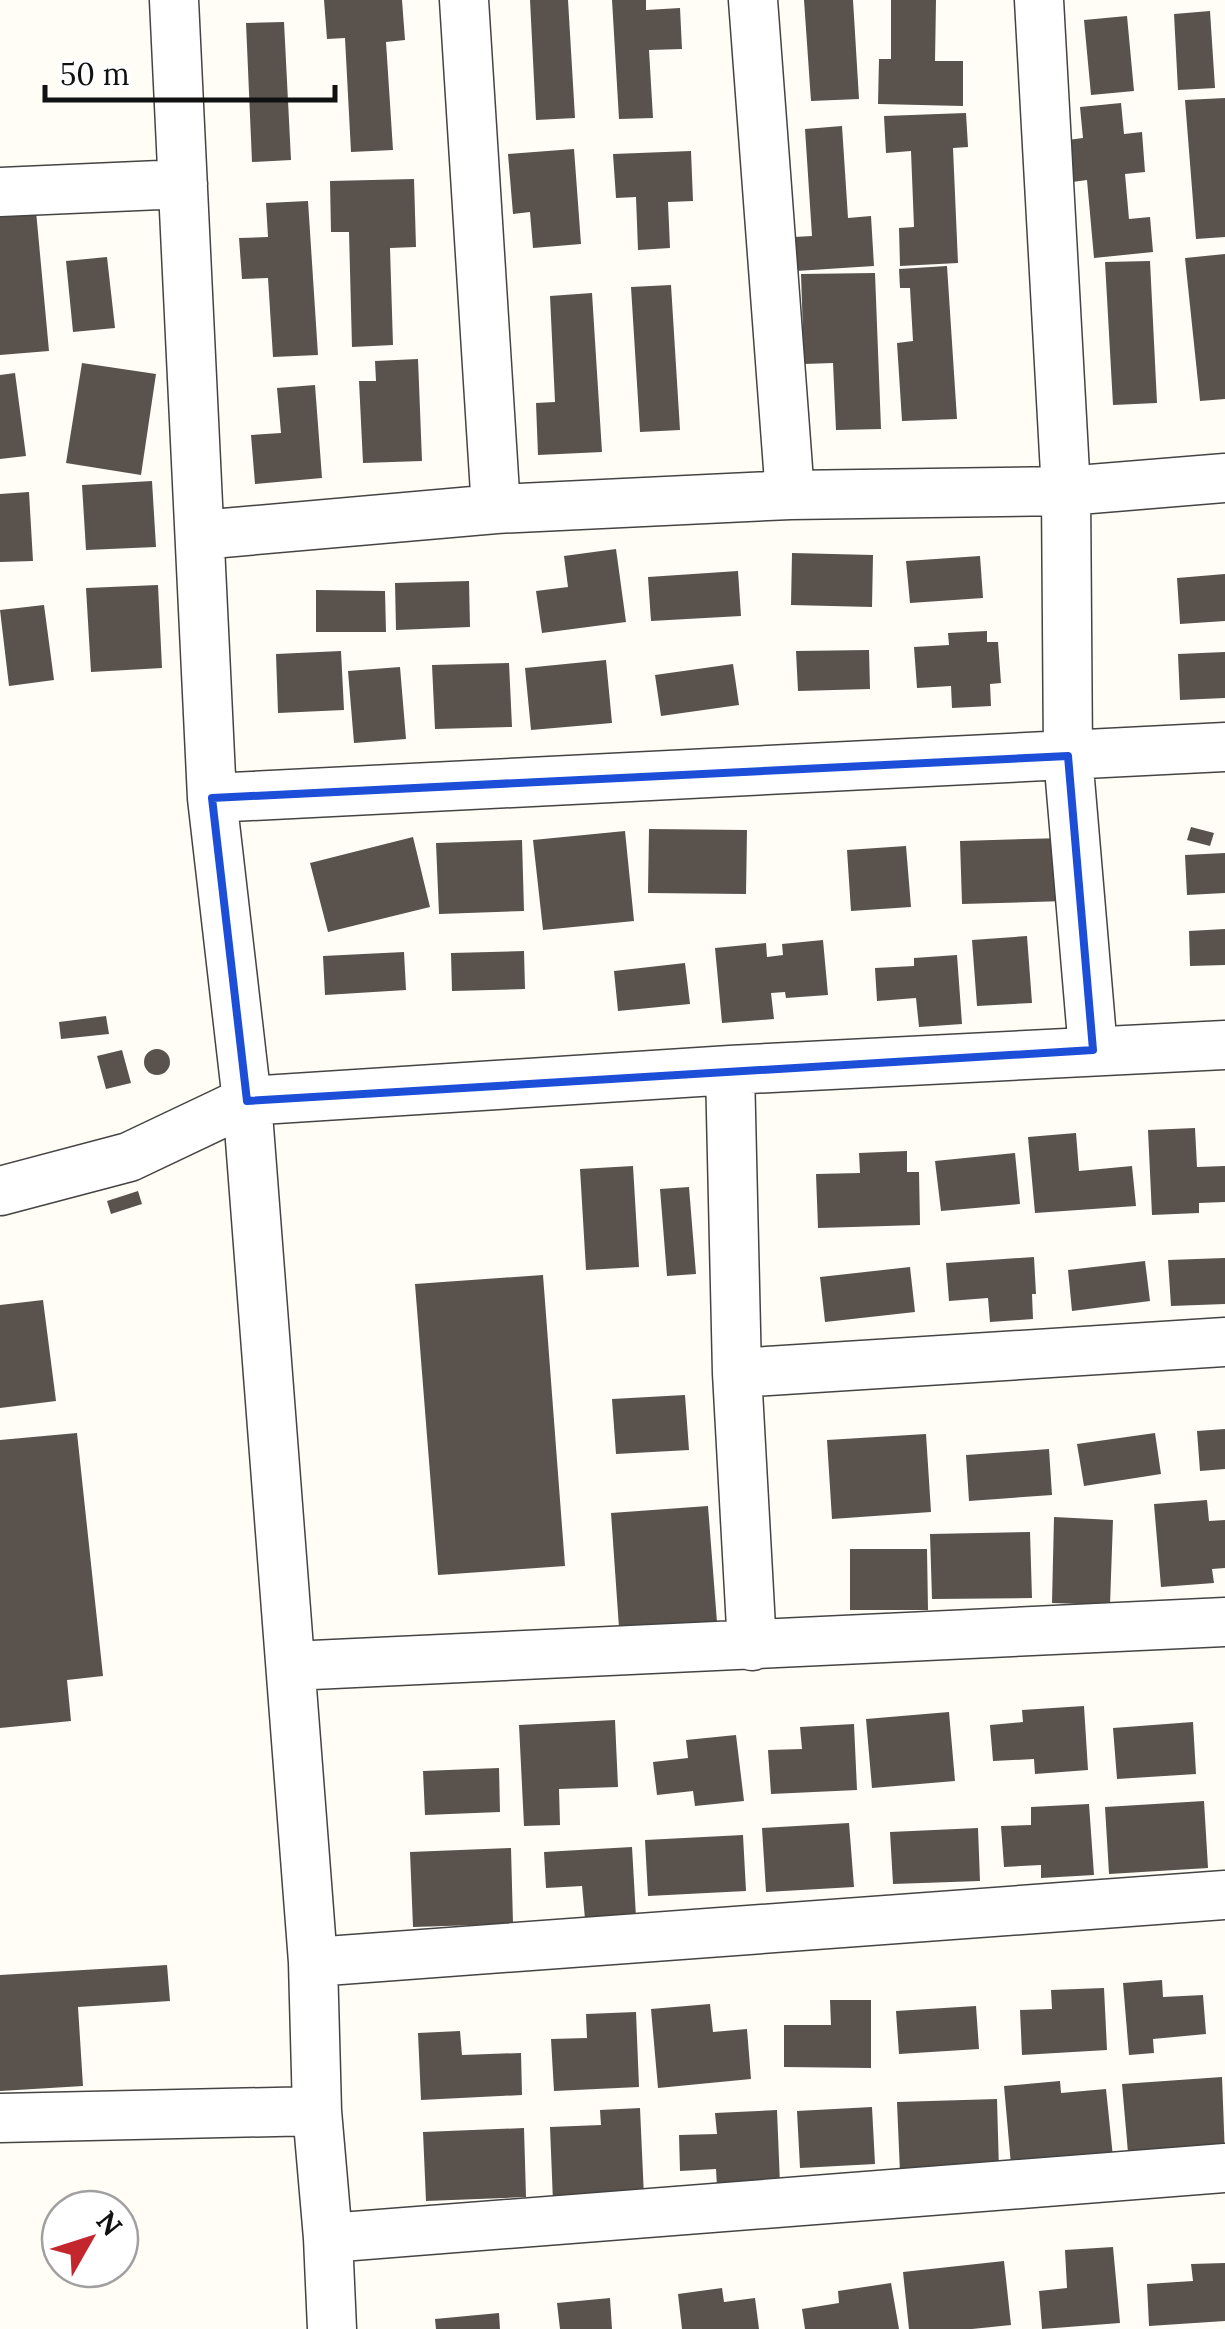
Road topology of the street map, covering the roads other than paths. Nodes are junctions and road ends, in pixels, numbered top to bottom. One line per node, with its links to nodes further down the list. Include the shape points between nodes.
1 (174, 0): 5 (street)
2 (464, 0): 10 (street)
3 (753, 0): 9 (street)
4 (1039, 0): 8 (street)
5 (183, 184): 6 (street); 11 (street)
6 (0, 192)
7 (1225, 478): 8 (street)
8 (1066, 492): 9 (street); 13 (street)
9 (790, 495): 10 (street)
10 (496, 509): 11 (street)
11 (200, 535): 14 (street)
12 (1225, 747): 13 (street)
13 (1068, 756): 14 (street); 16 (street)
14 (212, 798): 18 (street)
15 (1225, 1045): 16 (street)
16 (1093, 1050): 17 (street)
17 (730, 1070): 18 (street); 21 (street)
18 (247, 1102): 19 (street, via 129,1157); 24 (street)
19 (0, 1192)
20 (1225, 1342): 21 (street)
21 (737, 1373): 23 (street)
22 (1225, 1622): 23 (street)
23 (752, 1646): 24 (street)
24 (290, 1666): 26 (street)
25 (1225, 1895): 26 (street)
26 (312, 1962): 27 (street)
27 (317, 2111): 28 (street); 30 (street)
28 (0, 2118)
29 (1225, 2168): 30 (street)
30 (328, 2238): 31 (street)
31 (332, 2329)

